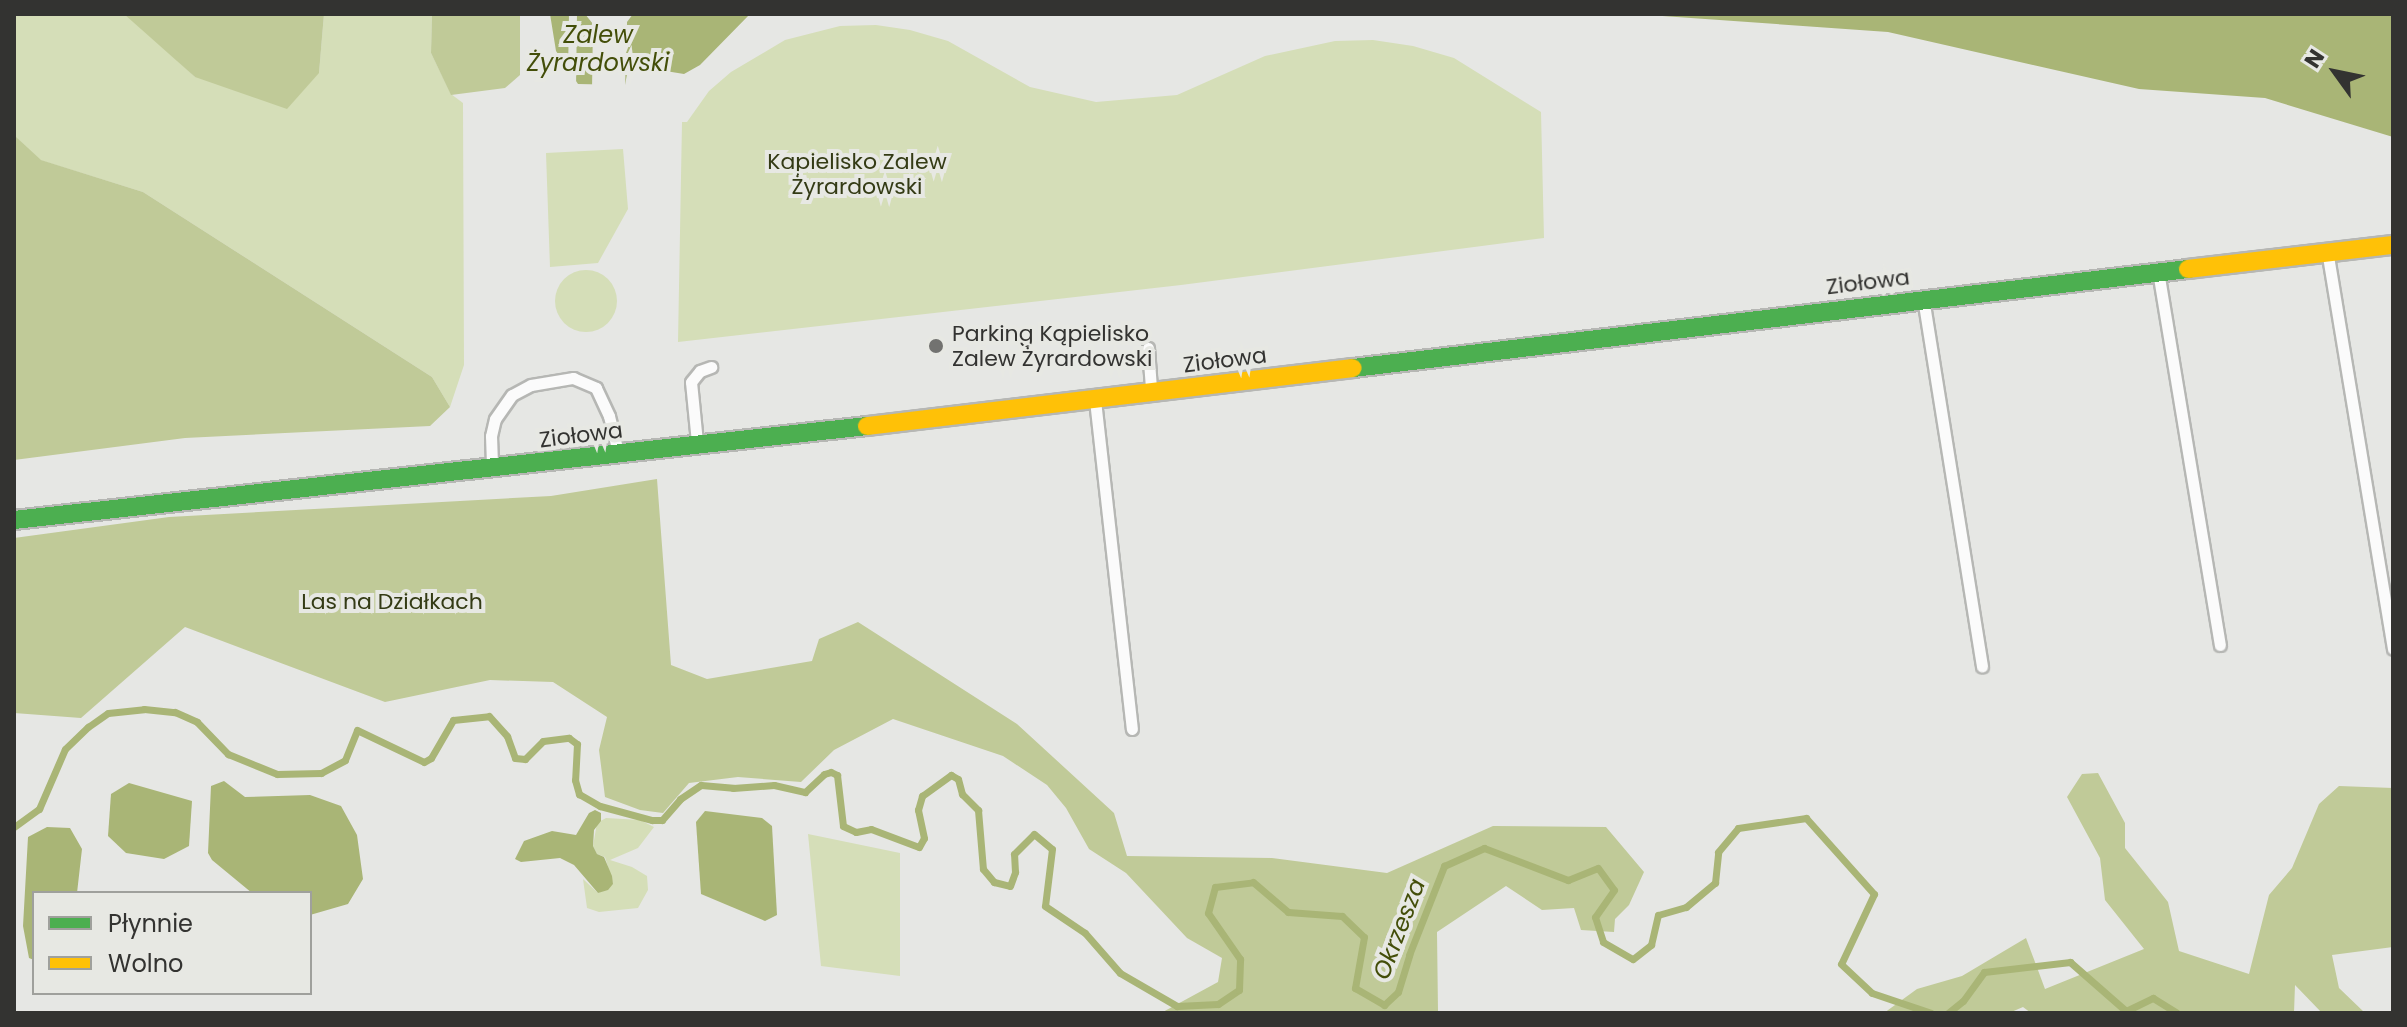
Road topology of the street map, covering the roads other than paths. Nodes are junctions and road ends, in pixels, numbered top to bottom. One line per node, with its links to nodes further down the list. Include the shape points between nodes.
1 (2393, 245): 2 (street, Ziołowa)
2 (2328, 252): 3 (street, Ziołowa); 14 (lane)
3 (2158, 272): 4 (street, Ziołowa); 13 (lane)
4 (1924, 300): 7 (street, Ziołowa); 15 (lane)
5 (1148, 348): 7 (lane)
6 (711, 367): 9 (lane, via 696,373 691,382)
7 (1152, 393): 8 (street, Ziołowa)
8 (1095, 400): 9 (street, Ziołowa); 16 (lane)
9 (698, 446): 10 (street, Ziołowa)
10 (619, 454): 11 (street, Ziołowa); 11 (lane, via 596,388 585,381 560,379 524,388 501,409 491,436)
11 (493, 469): 12 (street, Ziołowa)
12 (14, 520)
13 (2220, 645)
14 (2393, 649)
15 (1982, 666)
16 (1132, 729)

